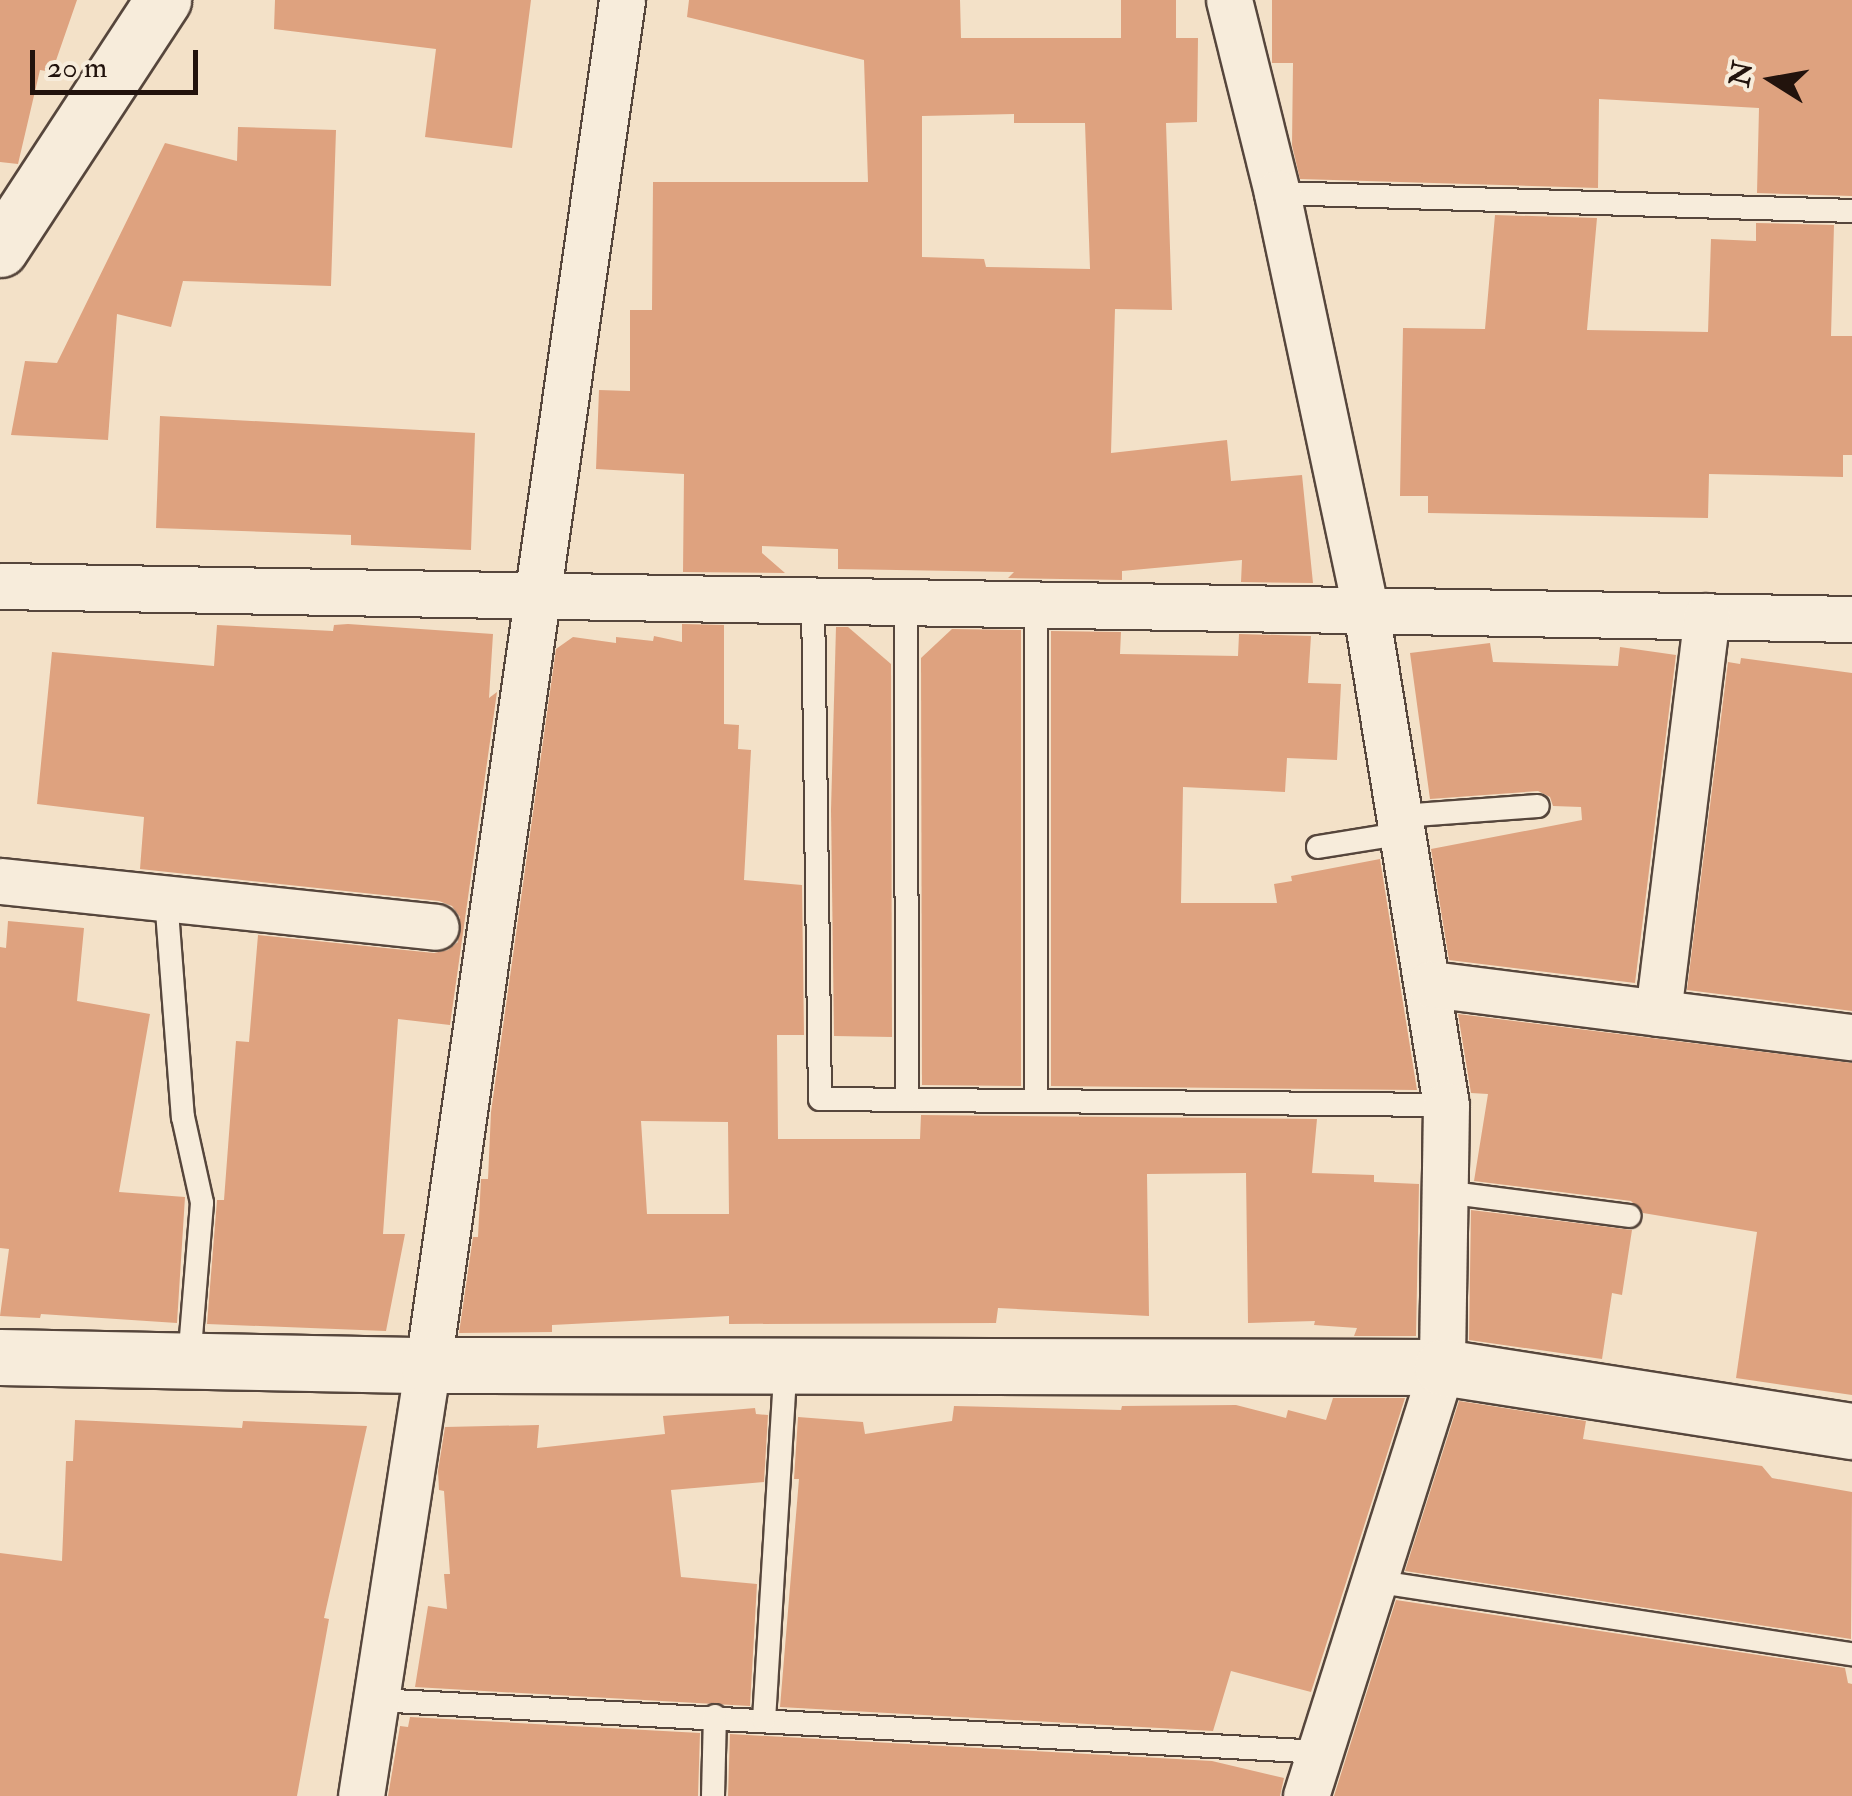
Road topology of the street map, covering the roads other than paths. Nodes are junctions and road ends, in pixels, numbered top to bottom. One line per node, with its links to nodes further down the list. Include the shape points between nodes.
1 (163, 0): 6 (street)
2 (622, 0): 8 (street)
3 (1230, 0): 4 (street)
4 (1277, 192): 5 (lane); 12 (street)
5 (1852, 211)
6 (0, 249)
7 (0, 586): 8 (street)
8 (536, 596): 9 (street); 20 (street)
9 (813, 600): 10 (street); 24 (lane, via 820,1099)
10 (906, 602): 11 (street); 24 (lane)
11 (1036, 606): 12 (street); 25 (lane)
12 (1366, 611): 13 (street); 16 (street)
13 (1706, 616): 14 (street); 22 (street)
14 (1852, 619)
15 (1538, 806): 16 (lane)
16 (1403, 824): 17 (lane); 21 (street)
17 (1318, 848)
18 (0, 880): 19 (street)
19 (166, 898): 20 (street); 30 (lane, via 184,1116 202,1203)
20 (464, 930): 32 (street)
21 (1430, 984): 22 (street); 26 (street)
22 (1658, 1014): 23 (street)
23 (1852, 1037)
24 (907, 1100): 25 (lane)
25 (1036, 1100): 26 (lane)
26 (1446, 1106): 27 (street)
27 (1445, 1192): 28 (lane); 33 (street)
28 (1628, 1216)
29 (0, 1357): 30 (street)
30 (189, 1361): 32 (street)
31 (786, 1364): 32 (street); 33 (street); 39 (lane)
32 (428, 1366): 37 (street)
33 (1442, 1367): 34 (street); 35 (street)
34 (1852, 1431)
35 (1373, 1582): 36 (lane); 40 (street)
36 (1852, 1654)
37 (376, 1700): 38 (lane); 41 (street)
38 (715, 1716): 39 (lane); 42 (lane)
39 (764, 1720): 40 (lane)
40 (1320, 1752): 43 (street)
41 (361, 1796)
42 (713, 1796)
43 (1306, 1796)

